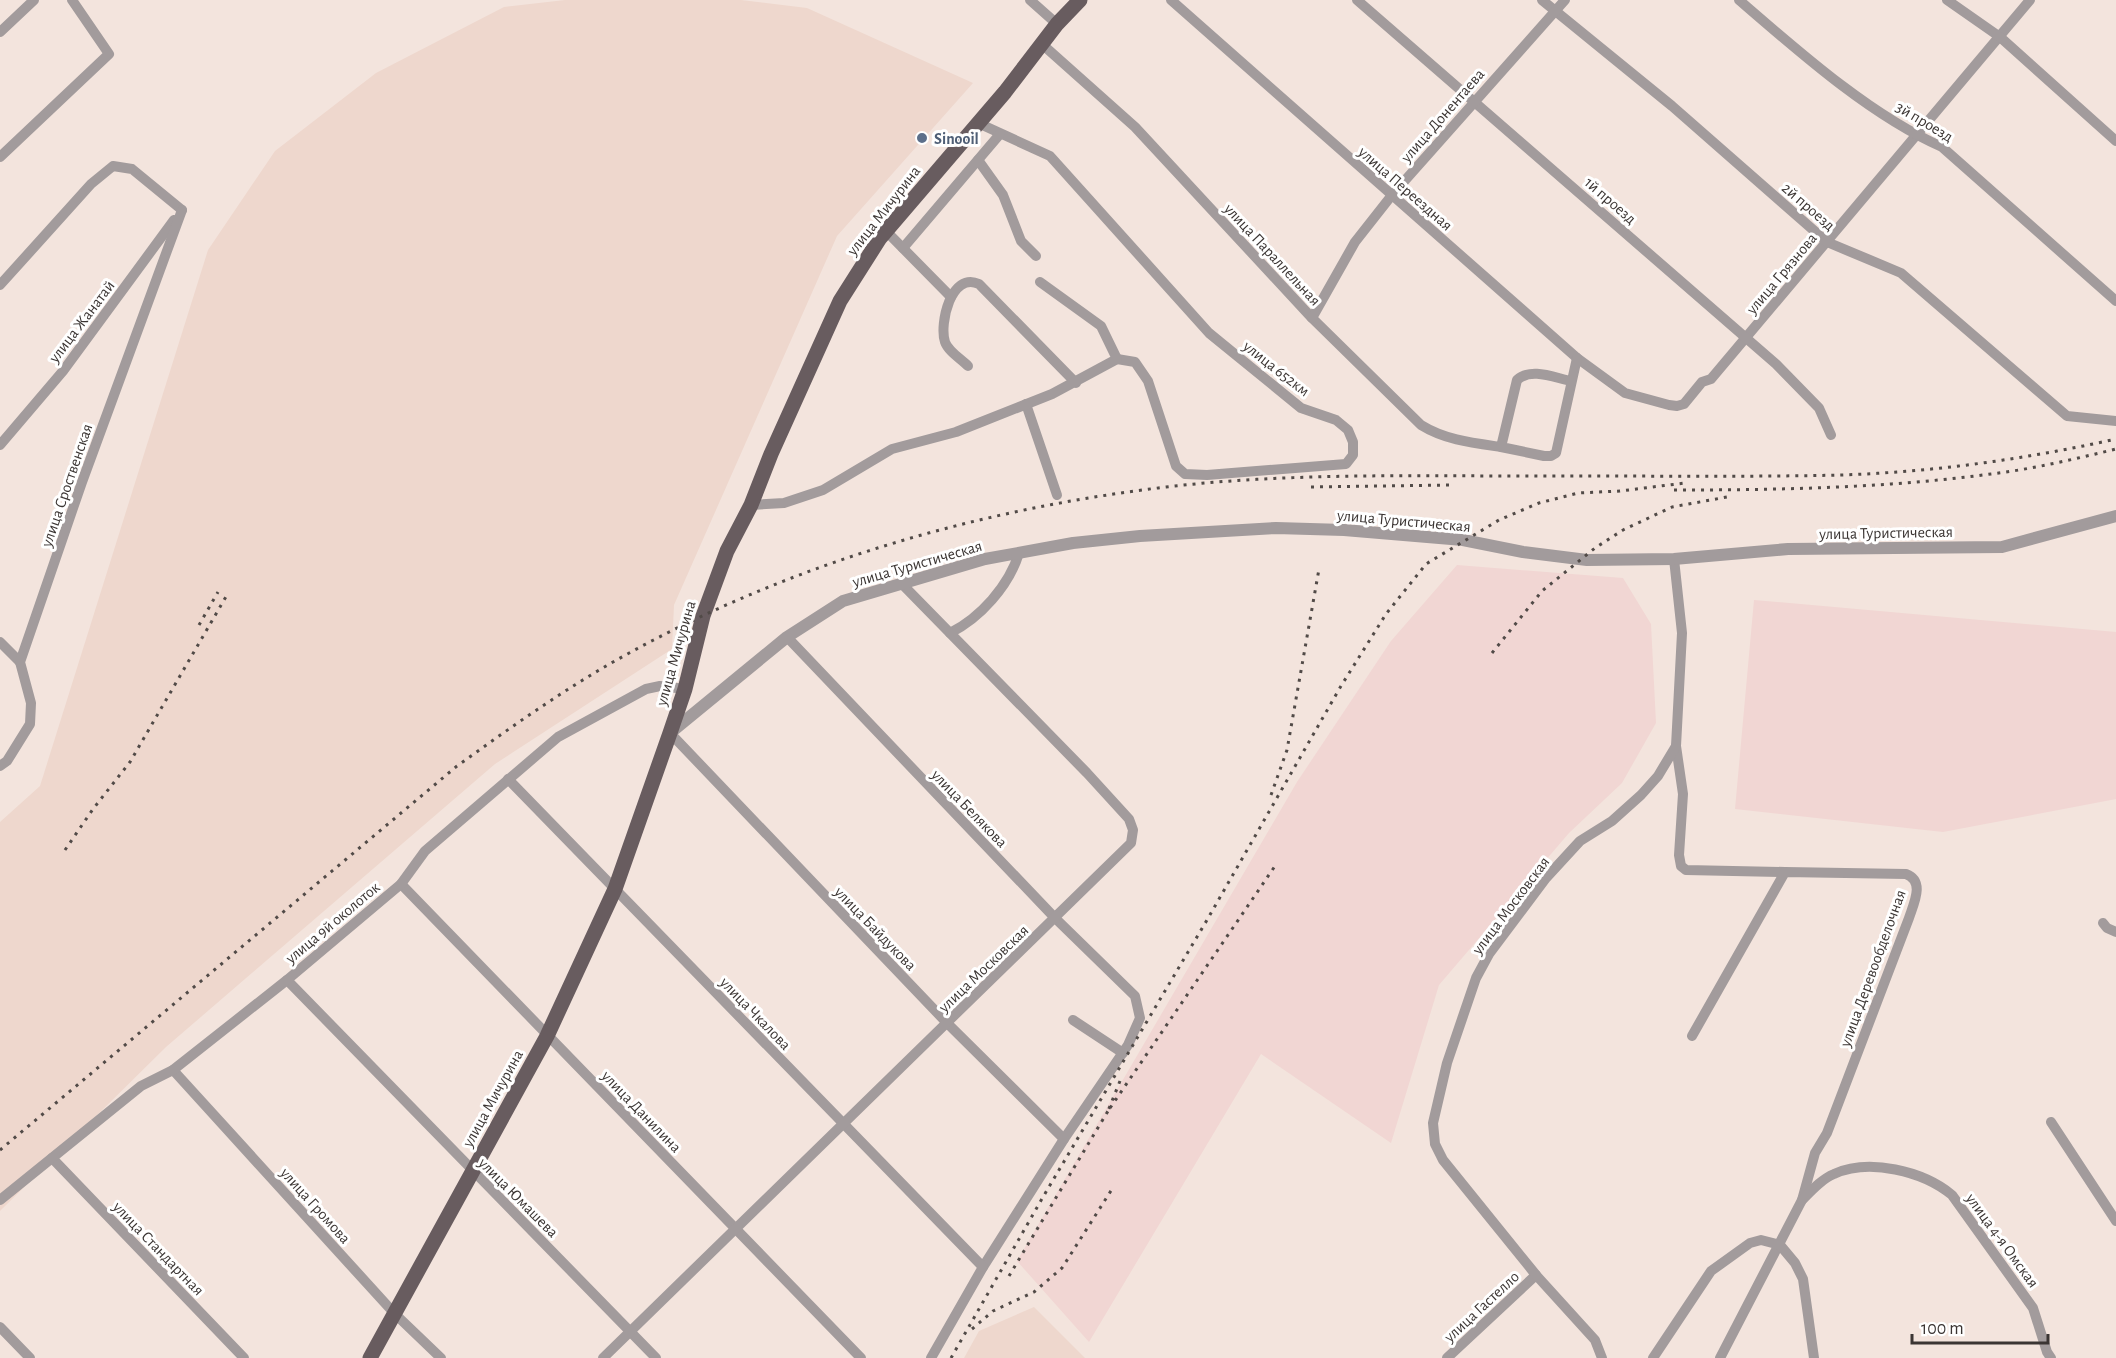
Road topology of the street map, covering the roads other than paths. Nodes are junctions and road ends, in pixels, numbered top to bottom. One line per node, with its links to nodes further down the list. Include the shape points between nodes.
1 (34, 0): 14 (street)
2 (72, 0): 22 (street, via 109,54)
3 (1030, 0): 13 (street)
4 (1080, 0): 13 (main road, улица Мичурина)
5 (1171, 0): 24 (street, улица Переездная)
6 (1357, 0): 17 (street, 1й проезд)
7 (1542, 0): 12 (street, 2й проезд)
8 (1565, 0): 12 (street, улица Донентаева)
9 (1739, 0): 20 (street, 3й проезд, via 1845,87)
10 (1947, 0): 15 (street)
11 (2030, 0): 15 (street, улица Грязнова)
12 (1555, 12): 17 (street, улица Донентаева); 27 (street, 2й проезд, via 1672,106)
13 (1057, 24): 16 (main road, улица Мичурина)
14 (0, 32)
15 (2000, 37): 20 (street, улица Грязнова); 21 (street)
16 (1043, 45): 18 (main road, улица Мичурина); 34 (street, улица Параллельная, via 1135,126)
17 (1473, 101): 24 (street, улица Донентаева); 35 (street, 1й проезд)
18 (978, 123): 19 (street, улица 652км); 26 (main road, улица Мичурина)
19 (1000, 134): 23 (street); 37 (street, улица 652км, via 1050,156 1209,333 1301,408 1336,420 1348,430 1353,455 1346,464 1185,474 1176,466 1148,381 1135,362)
20 (1916, 135): 27 (street, улица Грязнова); 33 (street, 3й проезд, via 1942,147)
21 (2116, 141)
22 (0, 158)
23 (978, 160): 28 (street); 29 (street, via 1003,195 1021,242)
24 (1392, 195): 34 (street, улица Донентаева, via 1355,242); 36 (street, улица Переездная)
25 (182, 210): 31 (street, via 132,169 113,166 91,184); 45 (street, улица Жанатай, via 63,371); 56 (street, улица Сроственская)
26 (886, 231): 28 (street); 48 (main road, улица Мичурина, via 836,310)
27 (1827, 242): 35 (street, улица Грязнова); 43 (street, 2й проезд, via 1901,273 2067,416)
28 (903, 248): 32 (street)
29 (1036, 256)
30 (1040, 282): 37 (street, via 1101,326)
31 (0, 285)
32 (951, 297): 38 (street, via 943,333 946,346); 40 (street, via 963,283 979,284)
33 (2116, 301)
34 (1312, 318): 46 (street, улица Параллельная, via 1421,425 1456,440)
35 (1747, 338): 41 (street, улица Грязнова, via 1684,404 1669,405); 44 (street, 1й проезд, via 1819,408)
36 (1577, 358): 39 (street); 41 (street, улица Переездная)
37 (1117, 359): 40 (street)
38 (968, 366)
39 (1571, 381): 46 (street, via 1532,373 1517,380); 46 (street, улица Параллельная, via 1556,453 1544,456)
40 (1076, 383): 42 (street)
41 (1625, 393)
42 (1026, 404): 47 (street); 48 (street, via 956,432 892,450 823,490 784,503)
43 (2116, 421)
44 (1831, 435)
45 (0, 445)
46 (1501, 447)
47 (1057, 495)
48 (752, 505): 57 (main road, улица Мичурина, via 727,551 703,616)
49 (2116, 516): 51 (street, улица Туристическая, via 2002,547 1788,549)
50 (1019, 553): 51 (street, улица Туристическая, via 1140,536 1275,528 1463,540 1587,560); 52 (street, улица Туристическая); 53 (street, via 1004,585 972,621)
51 (1674, 559): 59 (street, улица Московская, via 1682,633)
52 (902, 584): 53 (street, улица Московская); 54 (street, улица Туристическая, via 843,601)
53 (950, 633): 65 (street, улица Московская, via 1129,819 1133,830 1131,843)
54 (787, 637): 58 (street, улица Туристическая); 65 (street, улица Белякова)
55 (0, 642): 56 (street)
56 (20, 662): 60 (street, via 31,703 30,724 8,761)
57 (685, 688): 58 (main road, улица Мичурина); 61 (street, улица 9й околоток, via 646,689 558,737)
58 (670, 733): 64 (main road, улица Мичурина); 70 (street, улица Байдукова)
59 (1676, 746): 62 (street, via 1683,794 1681,866 1686,870); 86 (street, улица Московская, via 1641,795 1612,821 1580,841 1546,878 1489,954 1476,978 1447,1063 1433,1123 1435,1144 1443,1161)
60 (0, 766)
61 (508, 780): 63 (street, улица 9й околоток, via 425,851); 64 (street, улица Чкалова)
62 (1785, 872): 72 (street); 81 (street, улица Деревообделочная, via 1906,874 1916,881 1917,894 1827,1133 1815,1154)
63 (401, 884): 68 (street, улица 9й околоток); 71 (street, улица Данилина)
64 (615, 889): 71 (main road, улица Мичурина); 76 (street, улица Чкалова)
65 (1054, 918): 70 (street, улица Московская); 73 (street, улица Белякова, via 1135,996 1140,1018)
66 (2103, 923): 67 (street)
67 (2116, 932)
68 (287, 980): 74 (street, улица 9й околоток); 79 (street, улица Юмашева)
69 (1073, 1020): 73 (street)
70 (947, 1023): 76 (street, улица Московская); 77 (street, улица Байдукова)
71 (547, 1036): 79 (main road, улица Мичурина); 83 (street, улица Данилина)
72 (1692, 1036)
73 (1123, 1053): 77 (street)
74 (173, 1070): 78 (street, улица 9й околоток, via 141,1086); 87 (street, улица Громова)
75 (2051, 1122): 82 (street)
76 (842, 1124): 83 (street, улица Московская); 85 (street, улица Чкалова)
77 (1064, 1139): 85 (street)
78 (52, 1158): 80 (street, улица 9й околоток); 91 (street, улица Стандартная)
79 (472, 1172): 87 (main road, улица Мичурина); 89 (street, улица Юмашева)
80 (0, 1200)
81 (1802, 1200): 84 (street, улица Деревообделочная); 103 (street, улица 4-я Омская, via 1832,1174 1864,1166 1917,1175 1943,1187 2033,1308)
82 (2116, 1221)
83 (735, 1228): 89 (street, улица Московская); 96 (street, улица Данилина)
84 (1780, 1245): 100 (street, via 1761,1240 1750,1243 1710,1271); 101 (street, улица Деревообделочная); 102 (street, via 1803,1279)
85 (982, 1267): 97 (street)
86 (1536, 1275): 98 (street, улица Гастелло); 99 (street, улица Московская, via 1595,1340)
87 (394, 1313): 92 (main road, улица Мичурина); 93 (street, улица Громова)
88 (0, 1327): 90 (street)
89 (630, 1331): 94 (street, улица Московская); 95 (street, улица Юмашева)
90 (30, 1358)
91 (244, 1358)
92 (370, 1358)
93 (441, 1358)
94 (603, 1358)
95 (656, 1358)
96 (861, 1358)
97 (931, 1358)
98 (1447, 1358)
99 (1602, 1358)
100 (1653, 1358)
101 (1720, 1358)
102 (1814, 1358)
103 (2051, 1358)

